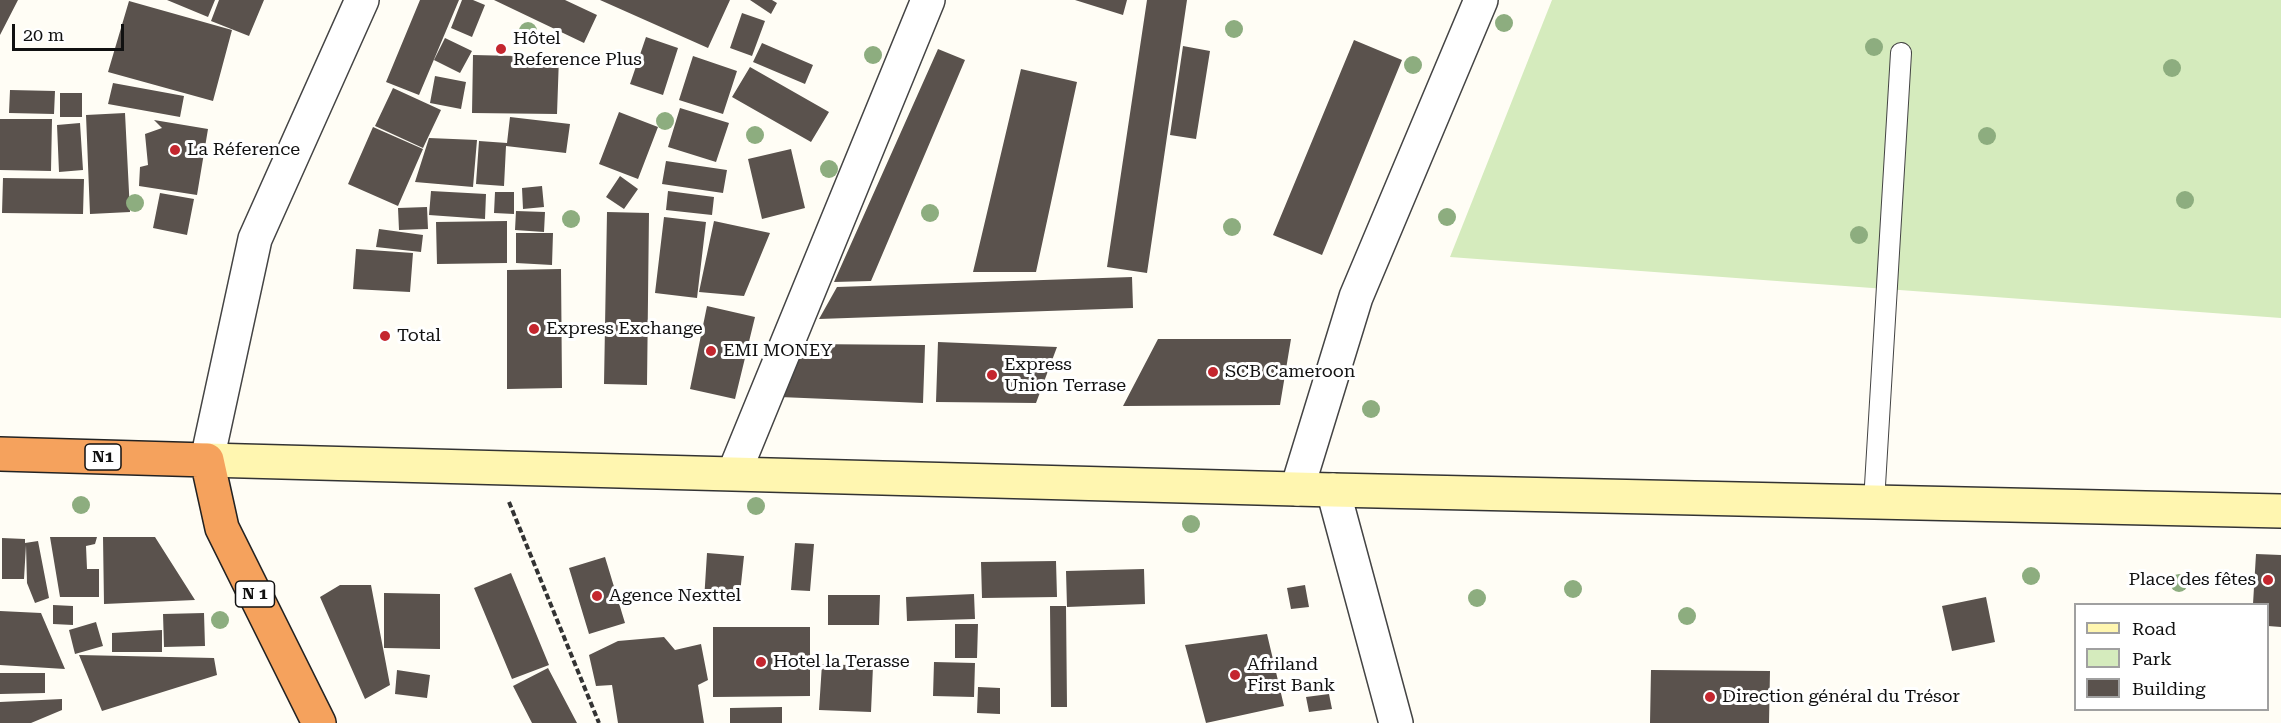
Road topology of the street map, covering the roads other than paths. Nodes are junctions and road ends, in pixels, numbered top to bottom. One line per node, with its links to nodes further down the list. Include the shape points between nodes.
1 (362, 0): 6 (street, via 255,239)
2 (928, 0): 7 (street)
3 (1481, 0): 8 (street, via 1356,297)
4 (1901, 53): 10 (lane)
5 (0, 454): 6 (highway, N1)
6 (207, 460): 7 (street); 12 (highway, N 1, via 222,528)
7 (734, 473): 8 (street)
8 (1298, 489): 9 (street)
9 (1333, 490): 10 (street); 13 (street)
10 (1874, 502): 11 (street)
11 (2281, 511)
12 (319, 723)
13 (1396, 723)

